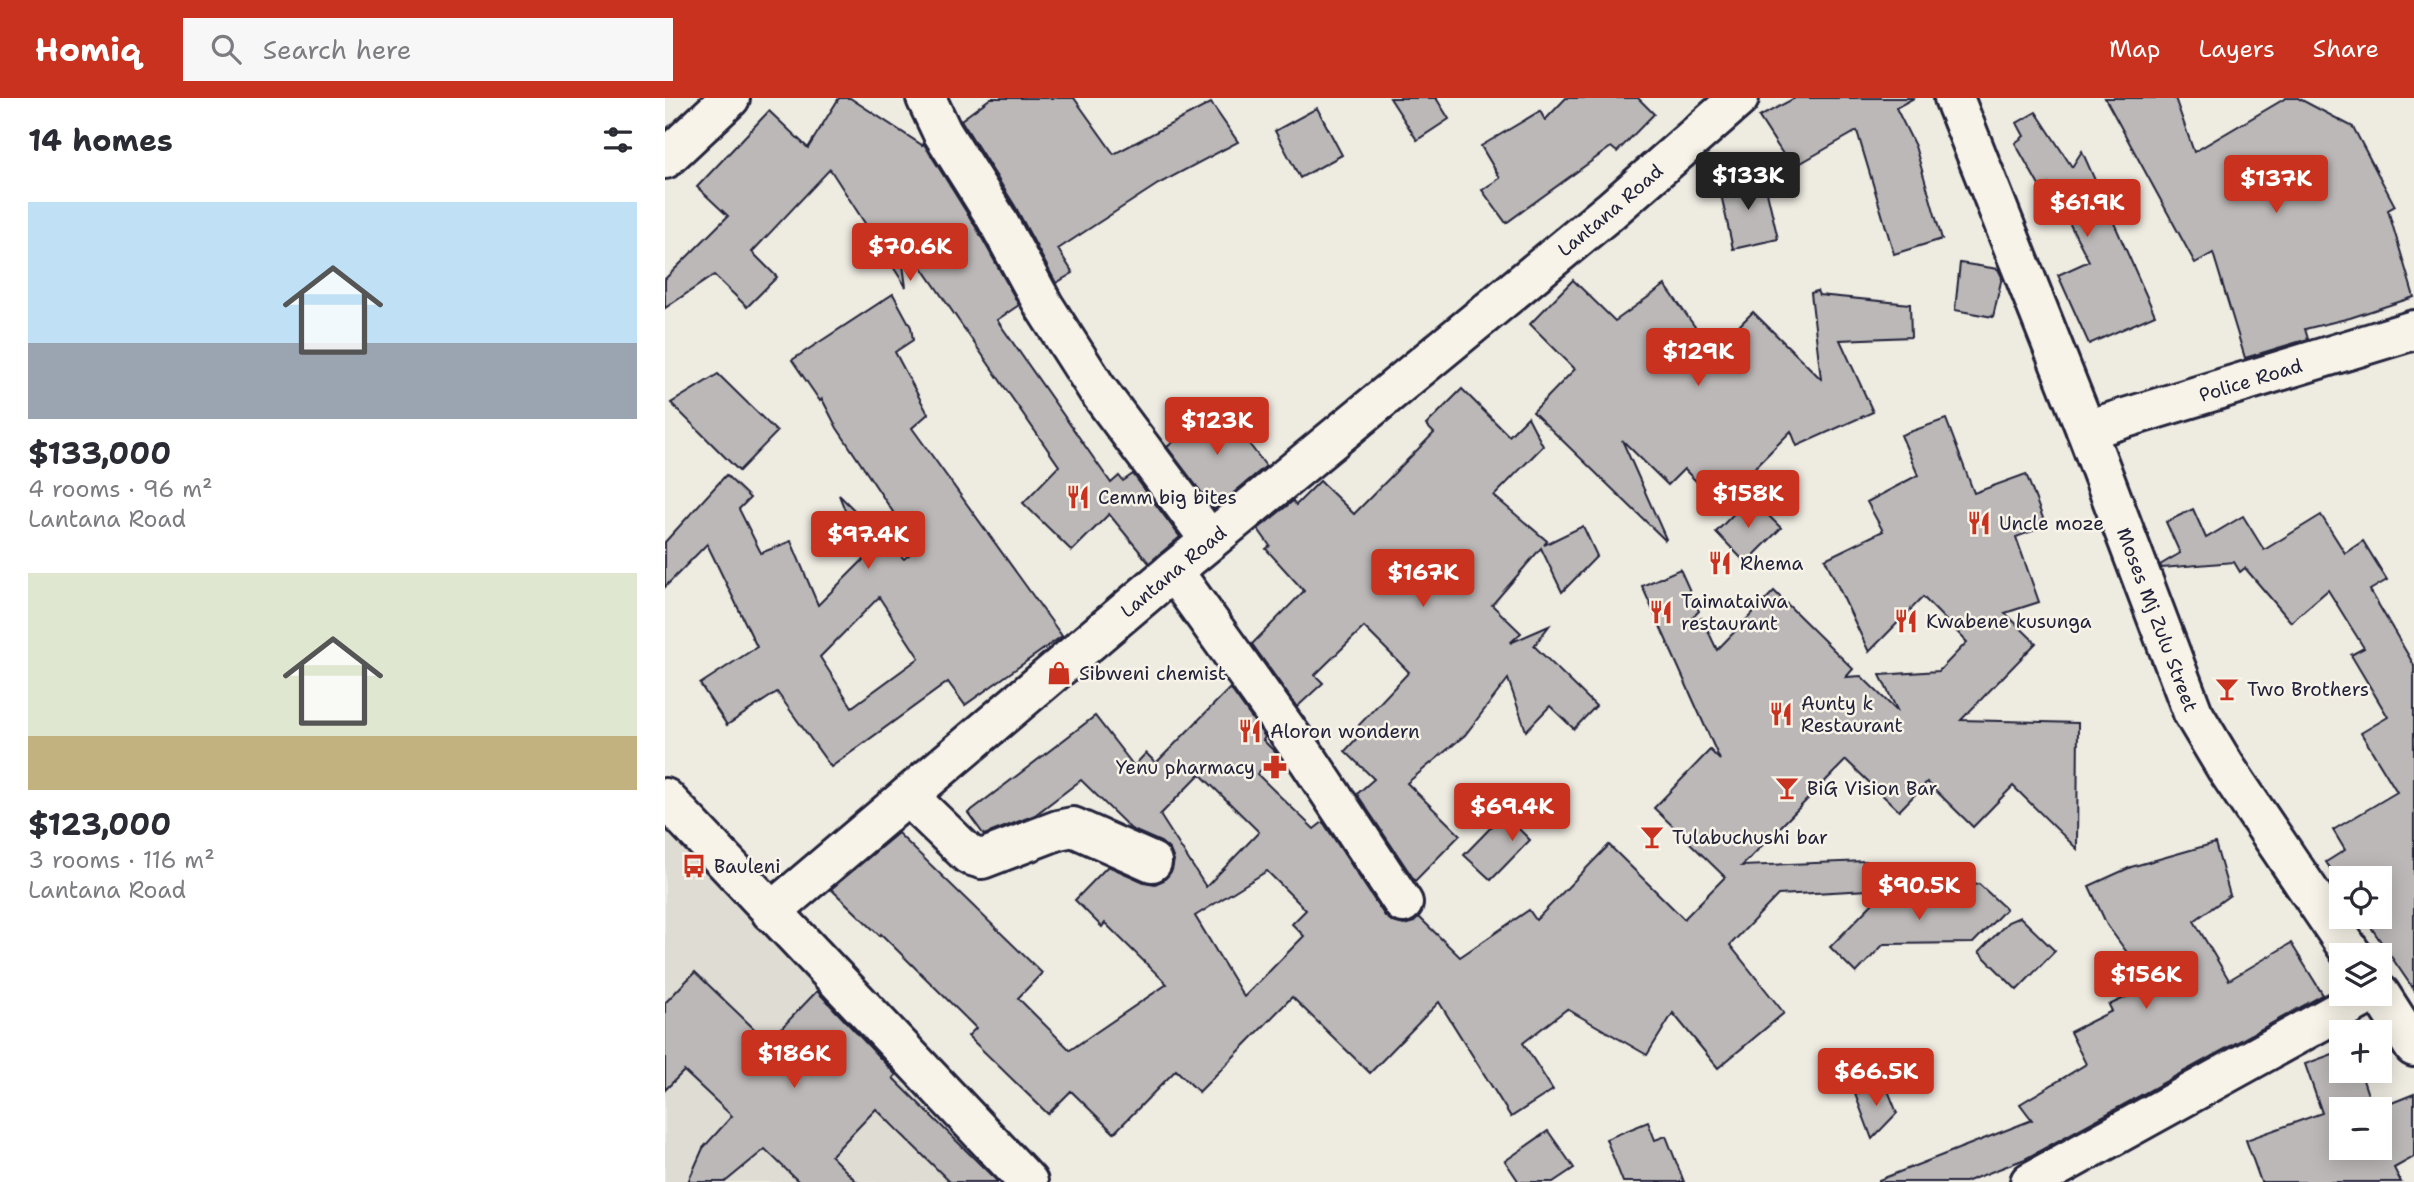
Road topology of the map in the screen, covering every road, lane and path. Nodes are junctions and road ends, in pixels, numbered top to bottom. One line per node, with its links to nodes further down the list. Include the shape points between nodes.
1 (730, 98): 5 (street)
2 (926, 98): 8 (street, via 1057,327 1097,389)
3 (1738, 98): 8 (street, Lantana Road, via 1609,211)
4 (1954, 98): 7 (street, Moses Mj Zulu Street)
5 (671, 144)
6 (2414, 330): 7 (street, Police Road)
7 (2086, 430): 15 (street, Moses Mj Zulu Street, via 2193,713)
8 (1210, 540): 9 (street, Lantana Road)
9 (1173, 571): 10 (street, Lantana Road); 13 (street, via 1310,761)
10 (908, 796): 12 (street, via 969,855 982,859 1073,827); 14 (street, Lantana Road)
11 (665, 798): 14 (street)
12 (1152, 862)
13 (1403, 903)
14 (771, 912): 19 (street)
15 (2344, 943)
16 (2377, 1006): 20 (street)
17 (2392, 1006): 18 (street)
18 (2414, 1047)
19 (1028, 1182)
20 (2030, 1182)

